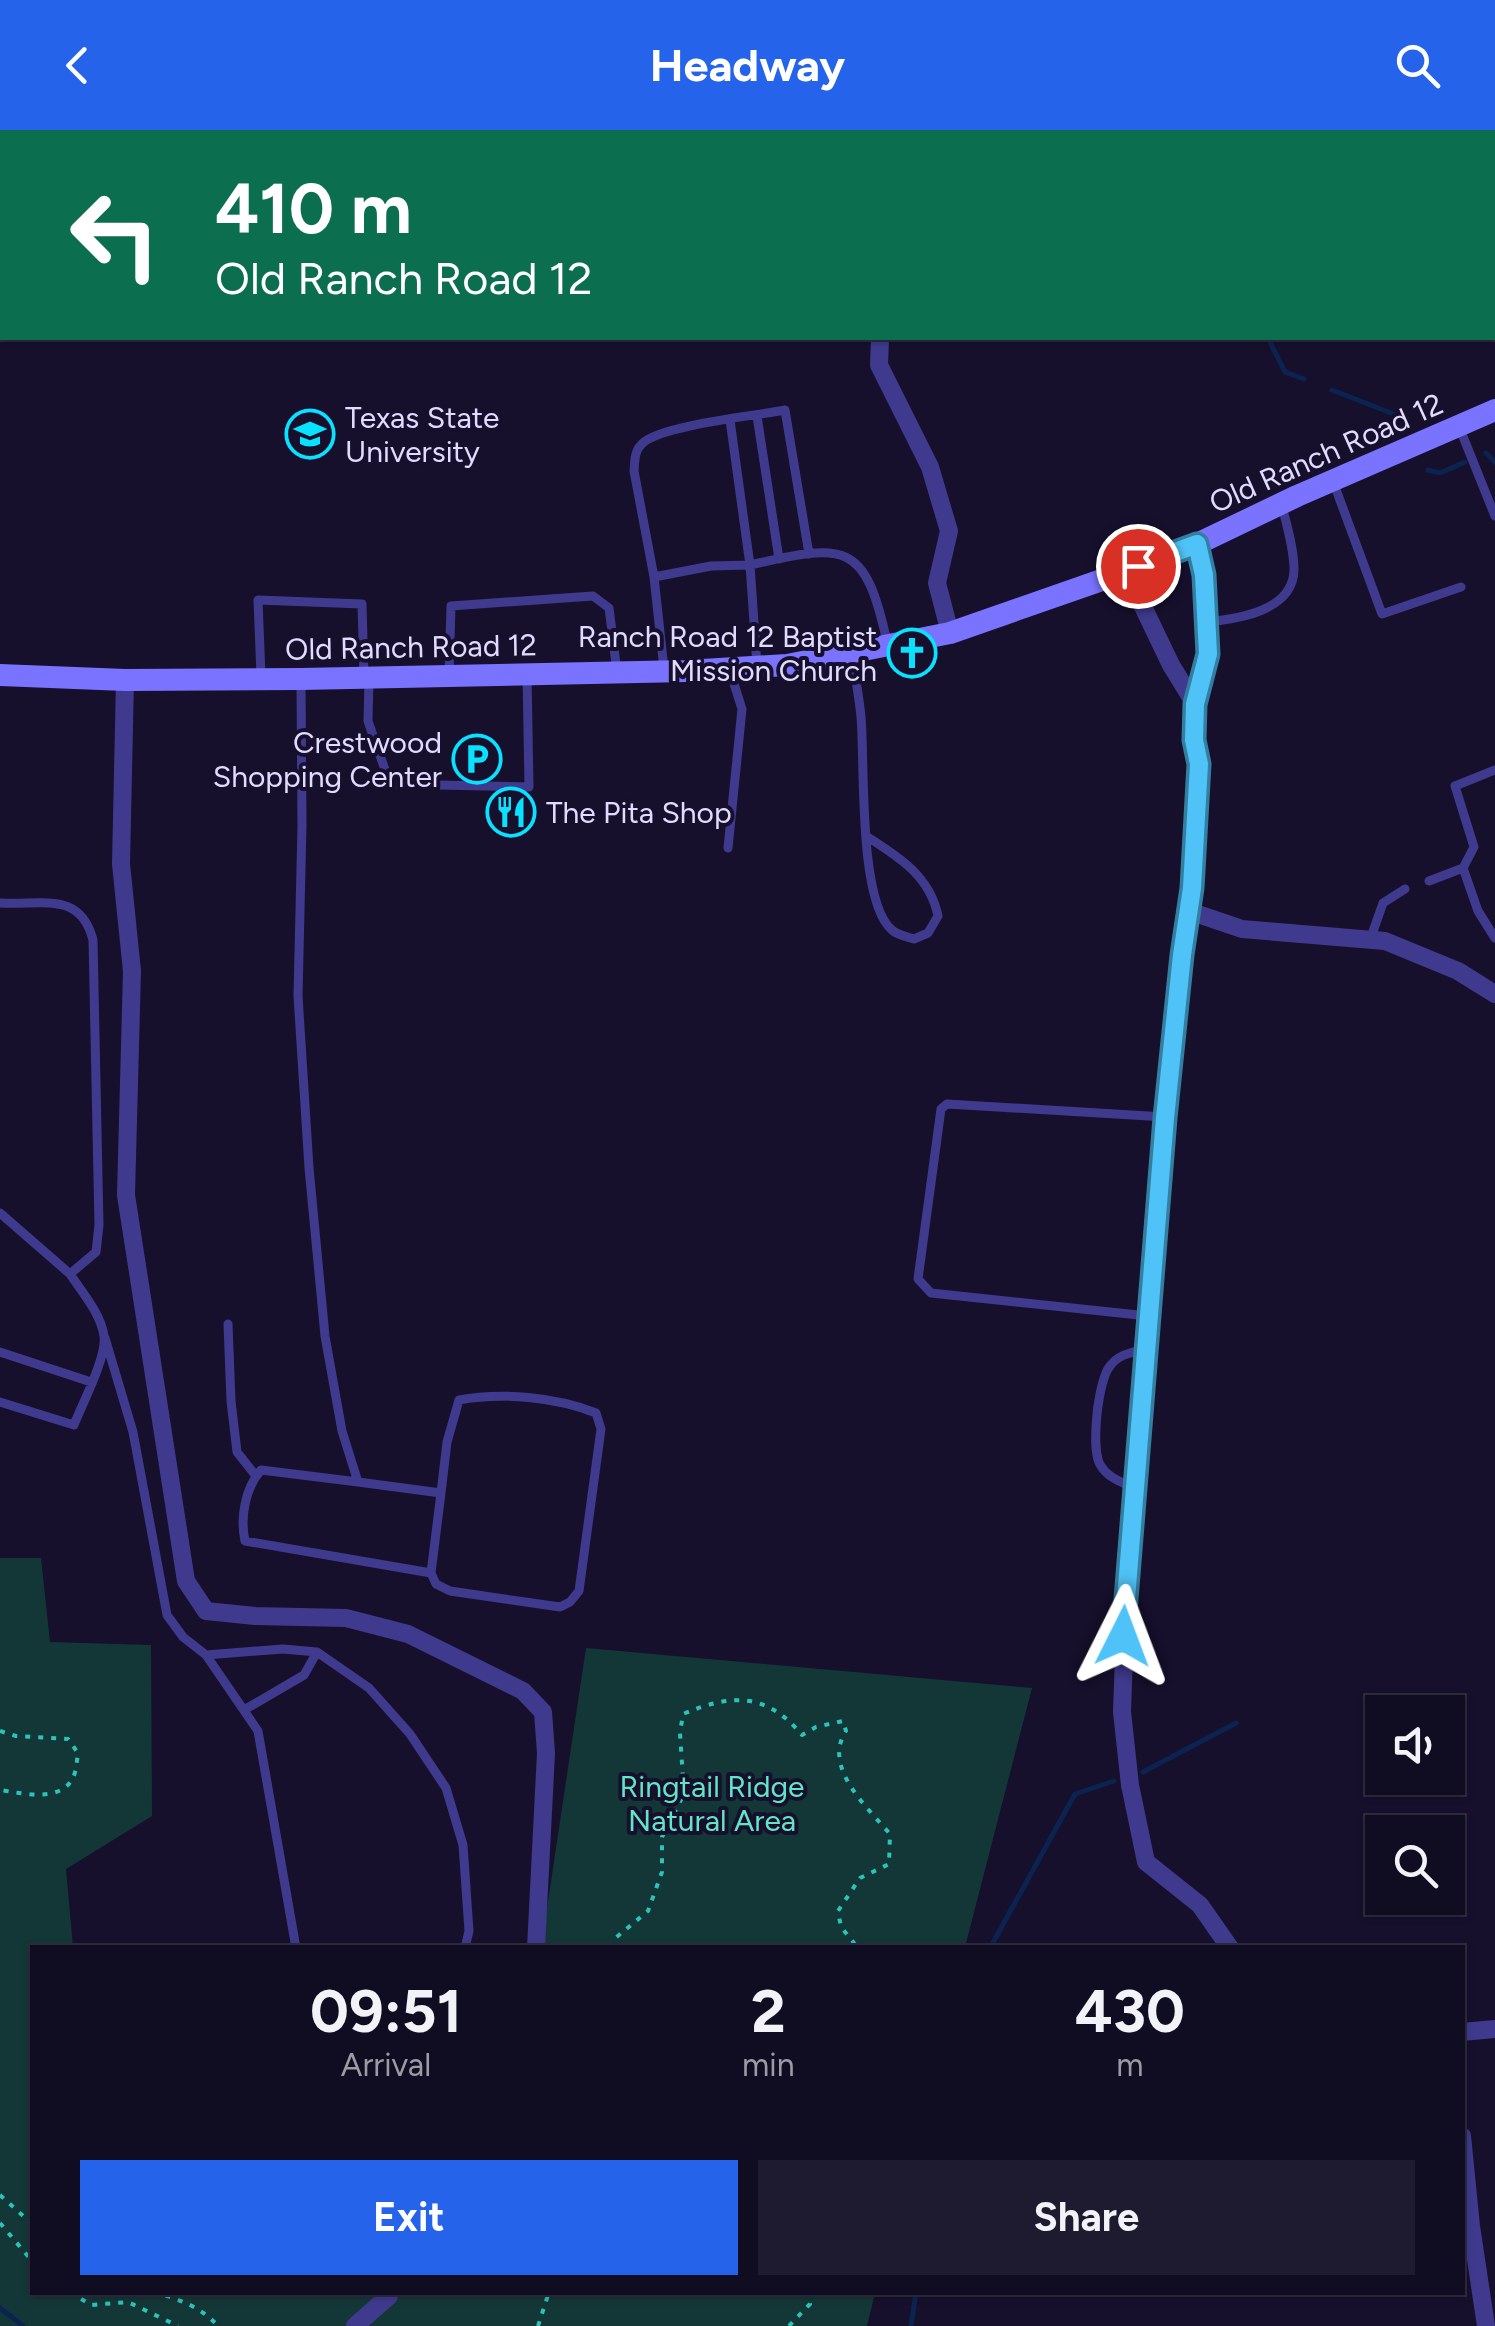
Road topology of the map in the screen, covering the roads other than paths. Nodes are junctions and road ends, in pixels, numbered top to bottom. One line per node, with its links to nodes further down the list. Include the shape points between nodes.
1 (880, 340): 17 (street, via 879,365 930,466 949,531 938,583)
2 (1495, 410): 5 (main road, Old Ranch Road 12)
3 (757, 416): 4 (lane); 10 (lane, via 785,410); 11 (lane)
4 (730, 420): 12 (lane); 14 (lane, via 648,439 635,454)
5 (1459, 426): 6 (main road, Old Ranch Road 12); 8 (lane)
6 (1332, 481): 7 (main road, Old Ranch Road 12); 15 (lane, via 1382,614)
7 (1282, 504): 9 (main road, Old Ranch Road 12); 16 (lane, via 1294,572 1290,588 1278,603 1257,612)
8 (1495, 516)
9 (1197, 544): 13 (main road, Old Ranch Road 12); 16 (street)
10 (809, 554): 11 (lane); 18 (lane, via 836,553 869,577)
11 (779, 559): 12 (lane)
12 (750, 565): 14 (lane); 20 (lane)
13 (1138, 566): 17 (main road, Old Ranch Road 12); 31 (street, via 1136,592)
14 (654, 577): 23 (lane)
15 (1461, 588)
16 (1206, 622): 31 (street, via 1208,654)
17 (950, 633): 18 (main road, Old Ranch Road 12)
18 (888, 645): 19 (main road, Old Ranch Road 12)
19 (852, 652): 20 (main road, Old Ranch Road 12); 33 (lane)
20 (757, 666): 21 (main road, Old Ranch Road 12)
21 (729, 668): 23 (main road, Old Ranch Road 12); 34 (lane, via 742,709)
22 (617, 672): 23 (main road, Old Ranch Road 12); 25 (main road, Old Ranch Road 12); 27 (lane, via 608,608 593,596 451,606)
23 (664, 672)
24 (0, 675): 30 (main road, Old Ranch Road 12)
25 (527, 675): 26 (lane, via 529,786 390,784 368,721); 27 (main road, Old Ranch Road 12)
26 (367, 676): 27 (main road, Old Ranch Road 12); 28 (lane, via 362,604 258,600); 29 (main road, Old Ranch Road 12)
27 (449, 676)
28 (262, 679): 29 (main road, Old Ranch Road 12); 30 (main road, Old Ranch Road 12)
29 (300, 679): 54 (lane, via 298,996 309,1168 325,1336)
30 (125, 680): 63 (street, via 121,864 132,971 126,1195 186,1581 206,1611 346,1618 408,1634 523,1691 543,1712 546,1754)
31 (1195, 704): 39 (street, via 1199,764)
32 (1495, 770): 35 (lane, via 1455,786 1474,847)
33 (866, 836): 33 (lane, via 875,901 891,930 914,939 928,933 938,916 934,896 908,862)
34 (728, 848)
35 (1463, 868): 36 (lane); 40 (lane)
36 (1430, 881)
37 (1404, 889): 41 (lane, via 1384,904)
38 (0, 903): 45 (lane, via 71,906 88,920 93,940 99,1226 96,1252)
39 (1189, 911): 41 (street, via 1242,929); 43 (street)
40 (1495, 938)
41 (1370, 940): 42 (street, via 1458,971)
42 (1495, 994)
43 (1165, 1118): 46 (street); 46 (lane, via 947,1104 940,1109 918,1279 932,1292)
44 (0, 1213): 45 (lane)
45 (70, 1274): 48 (lane)
46 (1148, 1316): 49 (street)
47 (228, 1324): 53 (lane, via 238,1452)
48 (105, 1338): 51 (lane); 59 (lane, via 133,1432 166,1615)
49 (1146, 1349): 55 (street); 55 (lane, via 1121,1355 1107,1368 1094,1453 1101,1468)
50 (0, 1352): 51 (lane)
51 (91, 1382): 52 (lane, via 74,1425)
52 (0, 1402)
53 (256, 1476): 54 (lane, via 262,1470); 57 (lane, via 242,1526 245,1542)
54 (358, 1482): 56 (lane)
55 (1136, 1489): 64 (street, via 1122,1674 1130,1785 1146,1862 1200,1905)
56 (441, 1493): 57 (lane); 57 (lane, via 459,1400 512,1397 596,1413 602,1429 579,1591 570,1602 560,1607 450,1591)
57 (431, 1574)
58 (317, 1652): 59 (lane, via 283,1648); 60 (lane, via 304,1675); 62 (lane, via 369,1688 446,1788 463,1844)
59 (206, 1656): 60 (lane)
60 (244, 1710): 61 (lane, via 258,1731)
61 (295, 1945)
62 (466, 1945)
63 (536, 1945)
64 (1228, 1945)
65 (1495, 2029): 66 (street)
66 (1465, 2032)
67 (1465, 2166): 70 (street)
68 (389, 2295): 69 (street)
69 (355, 2326)
70 (1486, 2326)

